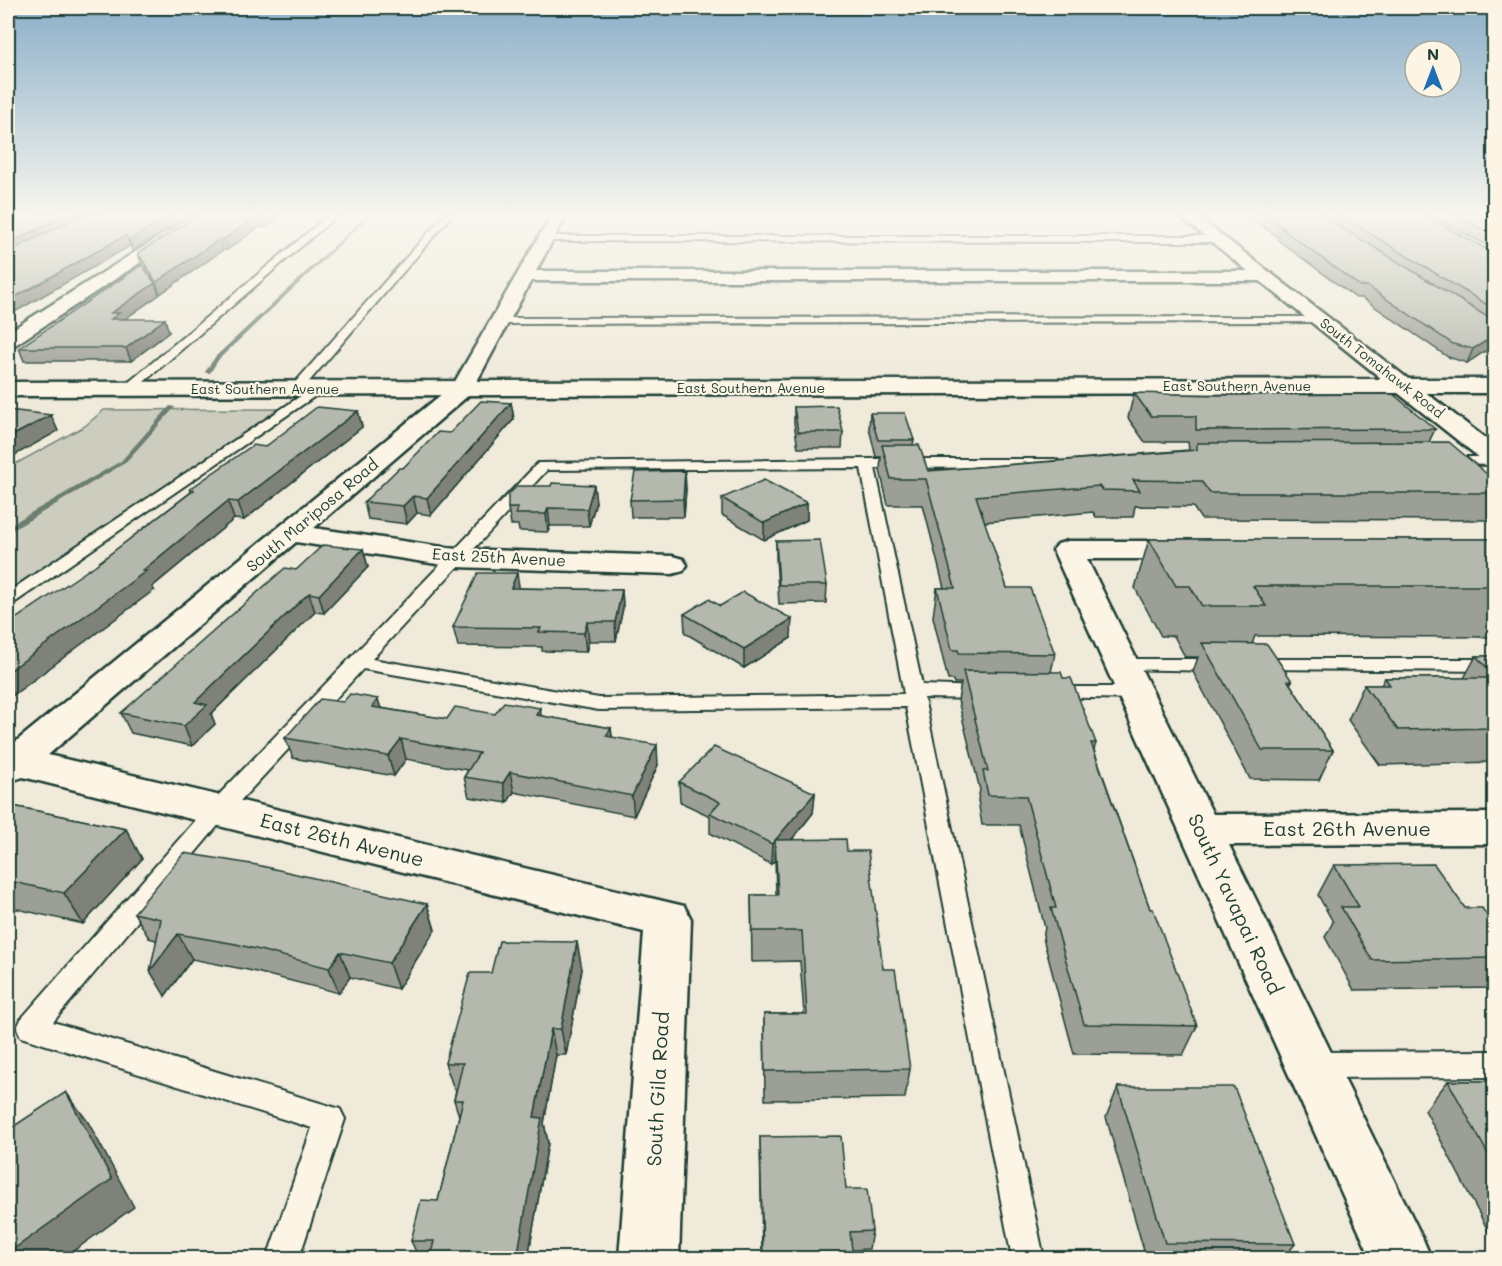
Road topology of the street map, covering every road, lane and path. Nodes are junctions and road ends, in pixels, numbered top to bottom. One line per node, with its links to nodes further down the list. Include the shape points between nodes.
1 (114, 273): 10 (street)
2 (265, 273): 16 (lane)
3 (401, 273): 14 (lane)
4 (526, 273): 6 (street, South Mariposa Road)
5 (1259, 273): 7 (street, South Tomahawk Road)
6 (524, 276): 7 (street); 9 (street, South Mariposa Road)
7 (1263, 276): 8 (street, South Tomahawk Road)
8 (1321, 320): 9 (lane); 11 (street, South Tomahawk Road)
9 (500, 321): 15 (street, South Mariposa Road)
10 (8, 341)
11 (1405, 386): 12 (street, East Southern Avenue); 15 (street, East Southern Avenue); 17 (street, South Tomahawk Road)
12 (1494, 386)
13 (8, 389): 16 (street, East Southern Avenue)
14 (306, 389): 15 (street, East Southern Avenue); 16 (street, East Southern Avenue); 26 (lane)
15 (462, 389): 22 (street, South Mariposa Road)
16 (127, 390)
17 (1494, 457)
18 (1424, 461): 19 (lane)
19 (1494, 461)
20 (867, 463): 21 (lane); 24 (lane, via 543,466); 32 (lane)
21 (1068, 463)
22 (291, 533): 24 (street, East 25th Avenue); 33 (street, South Mariposa Road)
23 (1222, 550): 29 (street, South Yavapai Road, via 1068,550)
24 (456, 558): 25 (street, East 25th Avenue); 27 (lane)
25 (672, 565)
26 (8, 599)
27 (358, 662): 32 (lane, via 598,704); 34 (lane)
28 (1494, 665): 29 (lane)
29 (1129, 679): 31 (lane); 36 (street, South Yavapai Road)
30 (999, 693): 32 (lane)
31 (1033, 693)
32 (914, 695): 42 (lane)
33 (11, 765): 34 (street, East 26th Avenue)
34 (218, 810): 37 (street, East 26th Avenue); 40 (lane, via 31,1028 330,1119)
35 (1494, 828): 36 (street, East 26th Avenue)
36 (1200, 830): 39 (street, South Yavapai Road)
37 (668, 919): 41 (street, South Gila Road)
38 (1494, 1064): 39 (lane)
39 (1311, 1065): 43 (street, South Yavapai Road)
40 (283, 1258)
41 (649, 1258)
42 (1028, 1258)
43 (1401, 1258)

